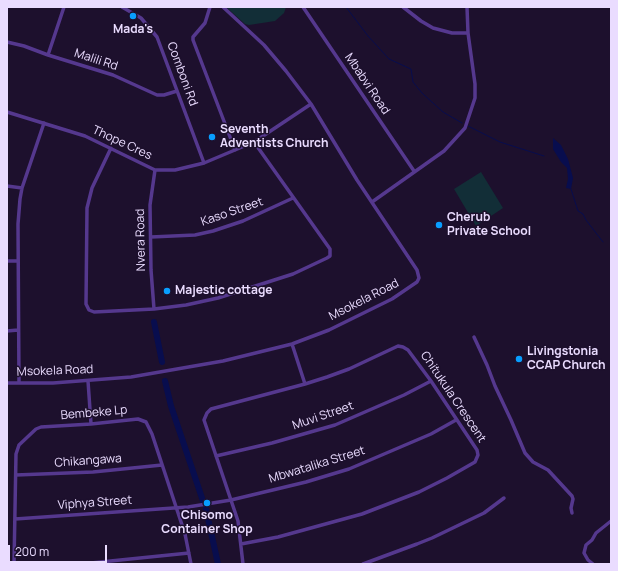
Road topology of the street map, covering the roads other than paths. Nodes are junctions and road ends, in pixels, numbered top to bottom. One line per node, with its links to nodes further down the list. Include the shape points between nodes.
1 (64, 7): 10 (street)
2 (122, 7): 11 (street, Comboni Rd, via 142,18 153,31)
3 (210, 7): 17 (street, via 205,23 193,37 194,47)
4 (223, 7): 12 (street, Msokela Road, via 264,45)
5 (303, 7): 20 (street, Mbabvi Road)
6 (403, 7): 8 (street, via 433,28 452,33)
7 (467, 7): 8 (street)
8 (468, 32): 20 (street, via 475,84 475,98 468,122 449,146)
9 (7, 42): 10 (street, Malili Rd)
10 (48, 55): 11 (street, Malili Rd, via 113,75 156,95)
11 (177, 91): 18 (street, Comboni Rd)
12 (311, 104): 15 (street, Thope Cres); 24 (street, Msokela Road)
13 (7, 112): 14 (street, Thope Cres)
14 (44, 123): 16 (street, Thope Cres, via 85,136); 22 (street)
15 (254, 142): 17 (street, Thope Cres); 23 (street)
16 (111, 148): 19 (street, Thope Cres); 28 (street, via 89,196 86,304 94,312)
17 (235, 150): 18 (street, Thope Cres)
18 (204, 163): 19 (street, Thope Cres, via 183,170)
19 (155, 170): 25 (street, Nvera Road, via 150,204)
20 (414, 171): 24 (street)
21 (7, 186): 22 (street)
22 (22, 188): 27 (street, via 18,224)
23 (294, 198): 25 (street, Kaso Street, via 243,221 213,231 195,235); 28 (street, via 330,249 331,253 327,258 293,274 247,290 198,303)
24 (372, 202): 32 (street, Msokela Road, via 417,270 417,282 372,309 329,330)
25 (151, 237): 28 (street, Nvera Road)
26 (7, 261): 27 (street)
27 (18, 261): 30 (street)
28 (154, 309)
29 (7, 330): 30 (street)
30 (18, 330): 36 (street)
31 (474, 337): 46 (street, via 525,453 533,462 548,470 572,496)
32 (292, 344): 33 (street, Msokela Road, via 213,363 131,377); 37 (street)
33 (88, 381): 36 (street, Msokela Road); 39 (street)
34 (431, 381): 37 (street, Chitukula Crescent, via 413,354 398,346 349,369); 38 (street, Chitukula Crescent); 40 (street, Muvi Street, via 335,425)
35 (7, 383): 36 (street, Msokela Road)
36 (19, 383)
37 (305, 384): 40 (street, Chitukula Crescent, via 209,410 204,420)
38 (456, 420): 44 (street, Mbwatalika Street, via 349,469); 49 (street, Chitukula Crescent, via 478,451 478,457 473,463 419,492 362,514 278,537)
39 (91, 424): 41 (street, Bembeke Lp, via 143,420 149,426); 42 (street, Bembeke Lp, via 41,427 36,430 17,449)
40 (216, 456): 44 (street, Chitukula Crescent)
41 (162, 465): 42 (street, Chikangawa, via 93,472); 45 (street, Bembeke Lp)
42 (16, 475): 47 (street, Bembeke Lp)
43 (504, 498): 55 (street, via 484,513 432,538)
44 (231, 500): 45 (street, Mbwatalika Street); 49 (street, Chitukula Crescent, via 238,521)
45 (176, 508): 47 (street, Viphya Street); 50 (street, Bembeke Lp)
46 (572, 513)
47 (15, 519): 51 (street, Bembeke Lp)
48 (611, 521): 56 (street, via 586,544 584,553)
49 (241, 544): 54 (street, Chitukula Crescent)
50 (189, 553): 52 (street); 53 (street, Bembeke Lp)
51 (14, 564)
52 (81, 564)
53 (191, 564)
54 (243, 564)
55 (363, 564)
56 (593, 564)

